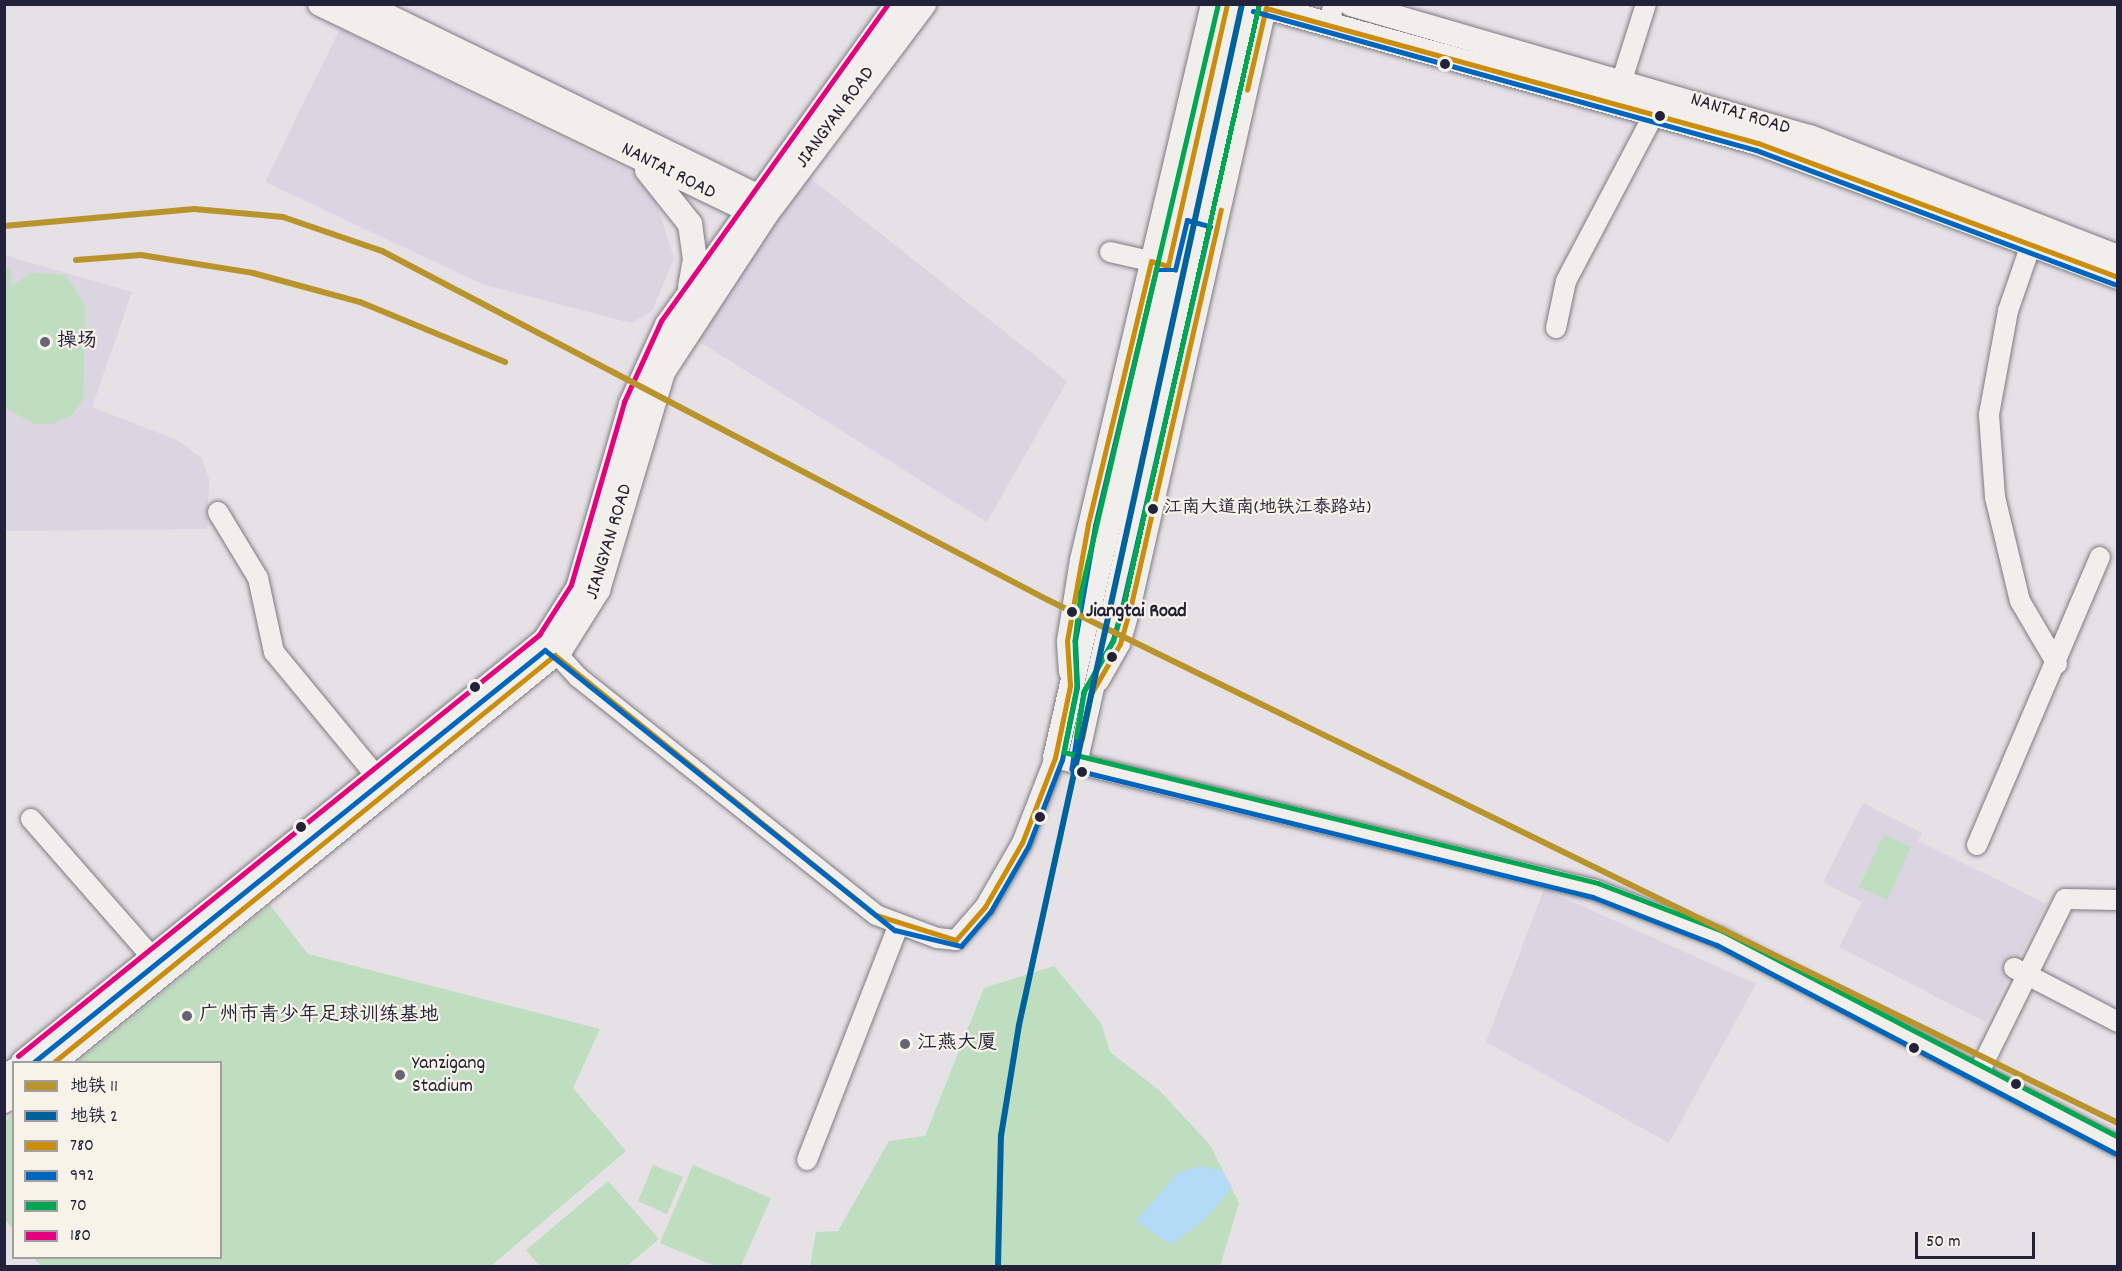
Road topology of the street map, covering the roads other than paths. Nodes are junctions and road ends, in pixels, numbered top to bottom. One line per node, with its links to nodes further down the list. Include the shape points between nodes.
1 (320, 4): 13 (main road, NANTAI ROAD)
2 (363, 4): 14 (main road, NANTAI ROAD)
3 (898, 4): 14 (main road, JIANGYAN ROAD)
4 (924, 4): 14 (main road, JIANGYAN ROAD)
5 (1211, 4): 19 (street)
6 (1227, 4): 15 (main road)
7 (1352, 4): 11 (main road, NANTAI ROAD)
8 (1646, 4): 11 (street)
9 (1259, 5): 10 (main road, NANTAI ROAD); 15 (street)
10 (1331, 14): 12 (main road, NANTAI ROAD)
11 (1622, 80): 16 (main road, NANTAI ROAD, via 1810,137)
12 (1655, 112): 16 (main road, NANTAI ROAD); 22 (street, via 1566,281)
13 (630, 153): 14 (main road, NANTAI ROAD); 21 (main road, via 666,189 690,224 695,260)
14 (755, 208): 21 (main road, JIANGYAN ROAD); 27 (main road, JIANGYAN ROAD, via 663,372 598,590)
15 (1200, 216): 19 (main road); 25 (street); 26 (street)
16 (2034, 234): 18 (main road, NANTAI ROAD); 20 (main road, NANTAI ROAD); 28 (street, via 2008,311 1989,415 1995,497 2020,601)
17 (1110, 252): 19 (street)
18 (2118, 257)
19 (1160, 263): 25 (main road)
20 (2118, 276)
21 (690, 289): 27 (main road, JIANGYAN ROAD, via 644,371 589,558)
22 (1556, 328)
23 (218, 512): 31 (street, via 258,578 274,652)
24 (2100, 557): 28 (street)
25 (1099, 565): 26 (street); 29 (main road)
26 (1137, 577): 29 (street, via 1120,644)
27 (554, 648): 31 (main road, JIANGYAN ROAD); 35 (street, via 858,902); 40 (main road, JIANGYAN ROAD)
28 (2057, 664): 33 (street)
29 (1081, 690): 30 (main road)
30 (1066, 761): 35 (street, via 1022,843 963,932 946,940); 41 (street, via 1595,890 1720,938)
31 (378, 778): 36 (main road, JIANGYAN ROAD)
32 (31, 819): 36 (street)
33 (1977, 845)
34 (2118, 900): 37 (street, via 2065,899)
35 (899, 924): 43 (street)
36 (151, 956): 39 (main road, JIANGYAN ROAD)
37 (2021, 971): 38 (street); 41 (street)
38 (2118, 1022)
39 (24, 1061)
40 (55, 1061)
41 (1979, 1072): 42 (street)
42 (2118, 1146)
43 (807, 1160)

